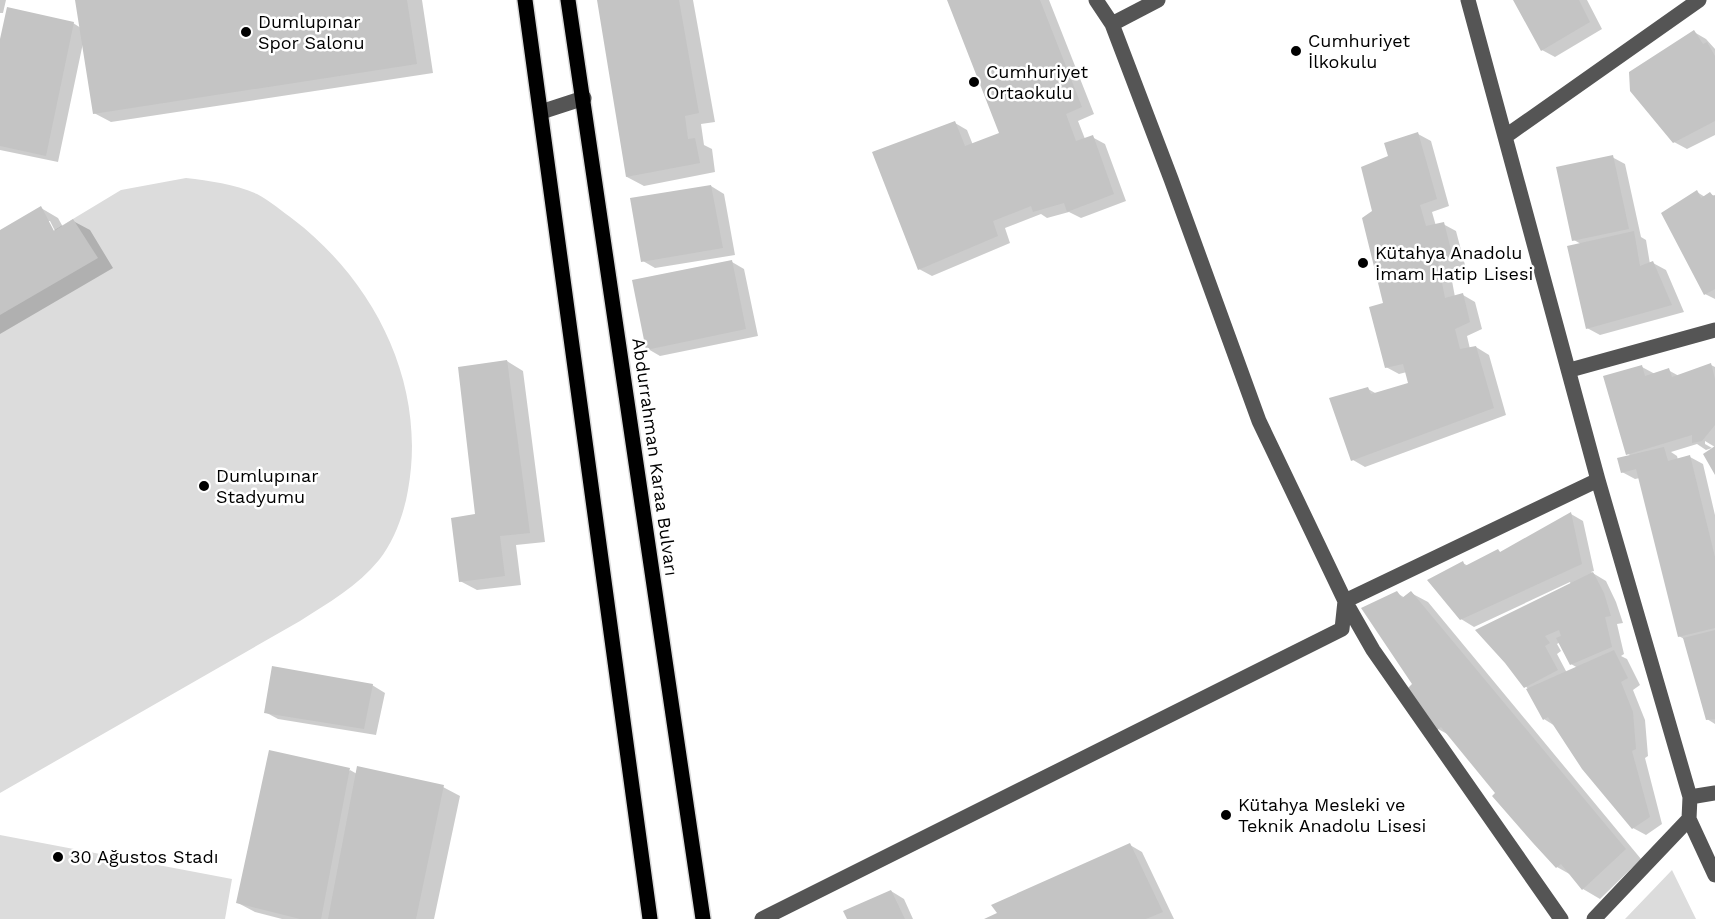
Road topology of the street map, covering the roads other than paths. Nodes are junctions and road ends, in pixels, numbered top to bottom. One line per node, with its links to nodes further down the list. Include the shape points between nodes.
1 (525, 0): 9 (main road)
2 (568, 0): 8 (main road, Abdurrahman Karaa Bulvarı)
3 (1096, 0): 7 (street)
4 (1158, 0): 7 (street)
5 (1468, 0): 10 (street)
6 (1699, 0): 10 (street)
7 (1112, 24): 14 (street, via 1259,421)
8 (584, 98): 9 (street); 21 (main road, Abdurrahman Karaa Bulvarı)
9 (541, 112): 20 (main road)
10 (1506, 136): 12 (street)
11 (1715, 330): 12 (street)
12 (1570, 370): 13 (street)
13 (1598, 480): 14 (street); 16 (street)
14 (1345, 602): 22 (street, via 1342,629); 23 (street, via 1373,650)
15 (1715, 793): 16 (street)
16 (1690, 796): 17 (street)
17 (1689, 819): 18 (street); 19 (street)
18 (1715, 875)
19 (1598, 918)
20 (650, 919)
21 (703, 919)
22 (762, 919)
23 (1561, 919)

